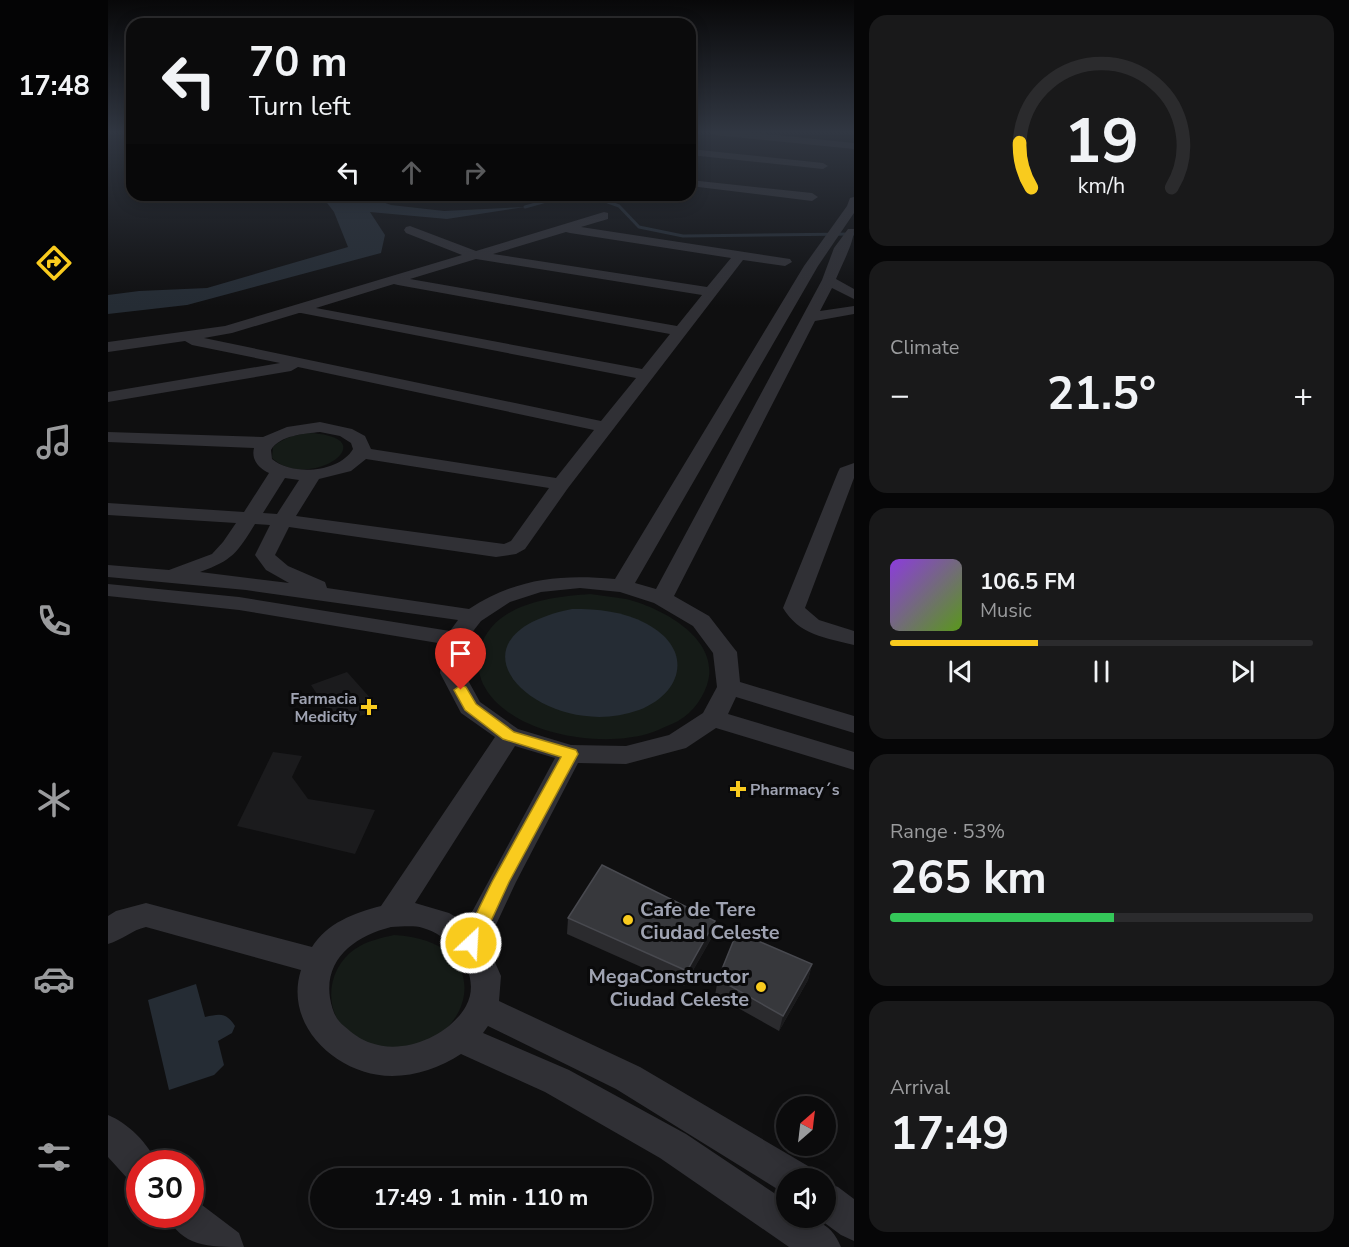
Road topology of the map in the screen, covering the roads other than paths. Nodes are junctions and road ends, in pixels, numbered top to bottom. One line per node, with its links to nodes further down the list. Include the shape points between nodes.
1 (758, 190): 2 (street)
2 (812, 196)
3 (854, 201): 8 (street, via 841,223)
4 (604, 216): 5 (street)
5 (564, 228): 9 (street); 10 (street)
6 (854, 229): 8 (street)
7 (410, 230): 9 (street)
8 (834, 247): 13 (street); 38 (street, via 811,266)
9 (476, 255): 12 (street); 14 (street)
10 (740, 255): 11 (street); 14 (street)
11 (785, 262)
12 (392, 280): 16 (street); 19 (street)
13 (829, 280): 15 (street); 18 (street)
14 (711, 292): 19 (street)
15 (854, 295)
16 (297, 309): 20 (street, via 226,330); 23 (street)
17 (854, 310): 18 (street)
18 (810, 316): 41 (street)
19 (680, 331): 23 (street)
20 (180, 338): 21 (street); 22 (street)
21 (108, 347)
22 (304, 364): 24 (street); 25 (street)
23 (647, 375): 25 (street)
24 (108, 398)
25 (607, 427): 32 (street)
26 (108, 438): 27 (street)
27 (267, 443): 28 (street, via 290,431 328,428 357,438); 30 (street, via 263,459)
28 (362, 453): 31 (street, via 345,468); 32 (street)
29 (854, 469): 43 (street, via 846,472 794,608 806,624)
30 (280, 471): 31 (street); 34 (street)
31 (312, 476): 35 (street)
32 (561, 484): 35 (street, via 518,545 509,550)
33 (108, 508): 34 (street)
34 (250, 516): 35 (street); 37 (street, via 219,558)
35 (284, 520): 40 (street, via 265,555 268,562)
36 (108, 572): 37 (street)
37 (173, 575): 40 (street)
38 (622, 586): 41 (street); 42 (street, via 580,582 539,586 502,597)
39 (108, 590): 44 (street, via 342,619)
40 (332, 594): 42 (street)
41 (662, 598): 45 (street, via 701,621 725,652)
42 (473, 616): 44 (street)
43 (854, 638)
44 (456, 639): 48 (street, via 452,673 470,707)
45 (729, 687): 46 (street); 47 (street)
46 (713, 718): 49 (street, via 677,742 626,755); 50 (street)
47 (854, 724)
48 (509, 735): 49 (street); 51 (street)
49 (570, 754): 53 (street)
50 (854, 760)
51 (392, 915): 53 (street, via 422,915 450,925); 54 (street, via 361,923 336,939)
52 (108, 932): 54 (street, via 127,919 146,915)
53 (471, 943): 55 (street, via 486,974)
54 (318, 962): 56 (street, via 312,989 317,1017 335,1040 363,1056 397,1061 431,1055)
55 (482, 1008): 56 (street); 59 (street, via 628,1078)
56 (460, 1038): 64 (street, via 556,1082 673,1146)
57 (108, 1132): 58 (street)
58 (126, 1151)
59 (777, 1168)
60 (836, 1208): 61 (street)
61 (854, 1222)
62 (199, 1228): 63 (street)
63 (225, 1247)
64 (822, 1247)

